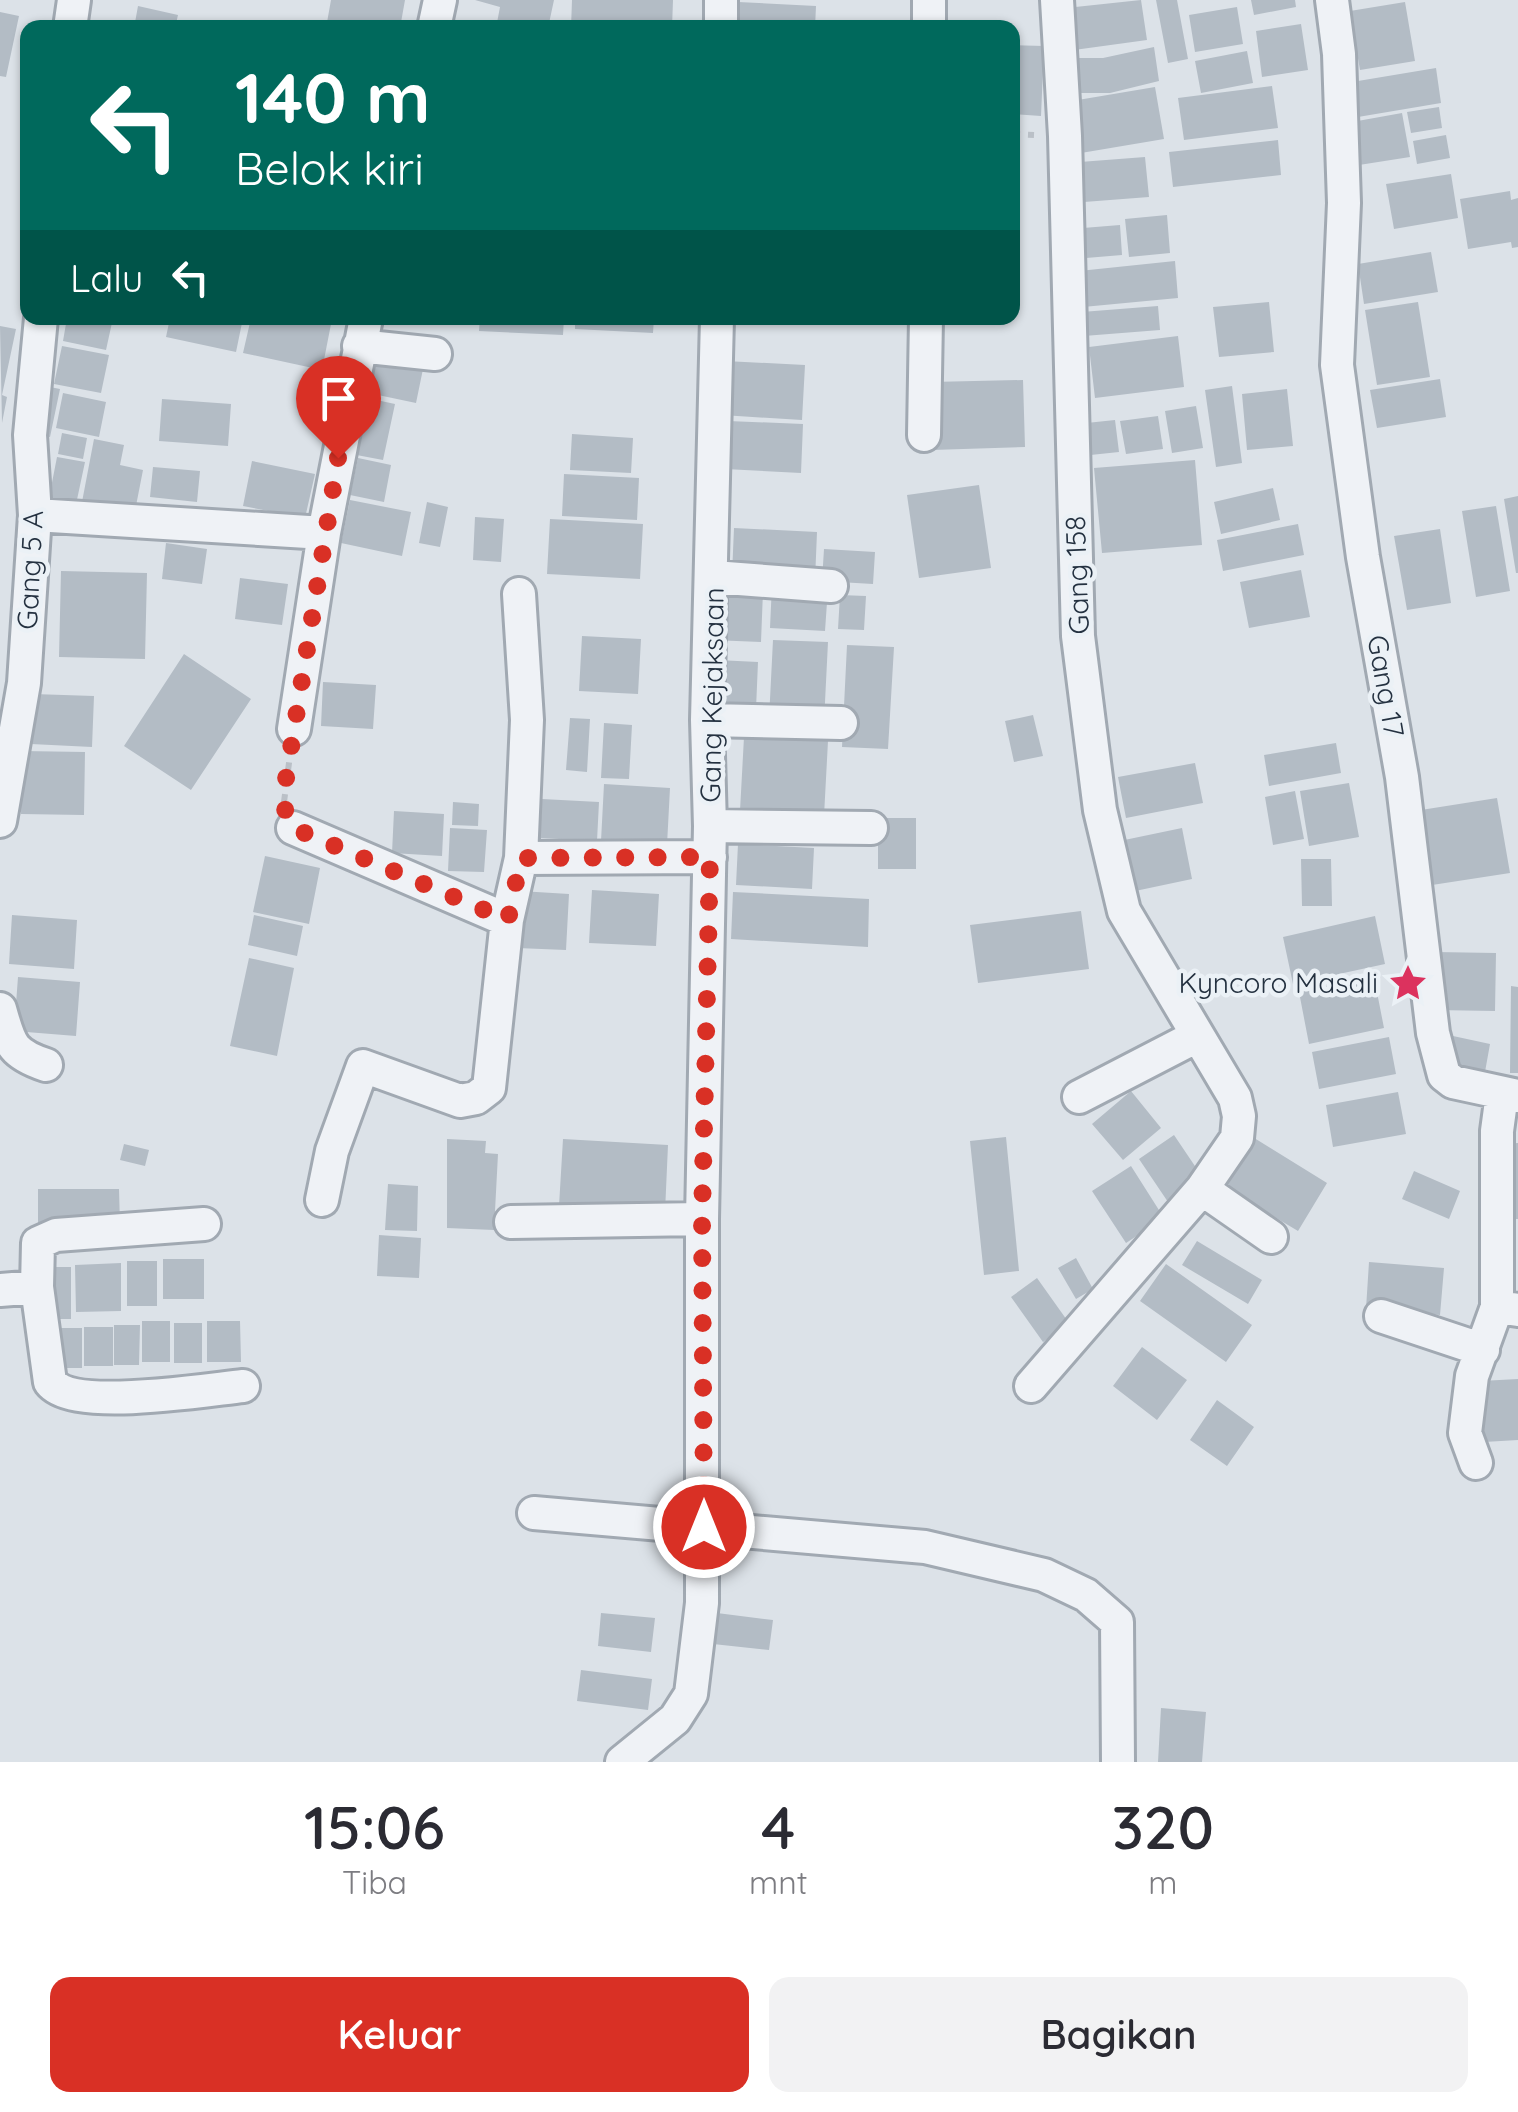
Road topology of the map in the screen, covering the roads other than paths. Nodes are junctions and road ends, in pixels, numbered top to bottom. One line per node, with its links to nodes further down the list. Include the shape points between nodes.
1 (1057, 0): 24 (street, Gang 158, via 1078,636 1100,810 1124,911)
2 (1332, 0): 26 (street, Gang 17, via 1344,203 1337,365 1402,777 1433,1033 1444,1075)
3 (40, 325): 9 (street, Gang 5 A, via 30,435)
4 (717, 325): 11 (street, Gang Kejaksaan)
5 (926, 325): 8 (street)
6 (363, 332): 7 (street); 10 (street)
7 (435, 354)
8 (924, 435)
9 (35, 516): 10 (street); 17 (street, Gang 5 A, via 24,684)
10 (324, 533): 16 (street)
11 (713, 577): 12 (street); 14 (street, Gang Kejaksaan)
12 (831, 586)
13 (519, 594): 21 (street, via 527,720)
14 (708, 720): 15 (street); 20 (street, Gang Kejaksaan)
15 (841, 723)
16 (294, 730)
17 (0, 822)
18 (293, 828): 22 (street)
19 (871, 828): 20 (street)
20 (710, 842): 21 (street); 30 (street, Gang Kejaksaan)
21 (521, 858): 22 (street)
22 (508, 920): 29 (street, via 488,1088 460,1101 364,1066 332,1151)
23 (0, 1009): 25 (street, via 20,1056)
24 (1195, 1036): 27 (street); 28 (street, Gang 158, via 1235,1098 1239,1116 1237,1138)
25 (46, 1064)
26 (1510, 1095): 36 (street, Gang 17, via 1497,1131)
27 (1080, 1097)
28 (1202, 1189): 33 (street); 40 (street)
29 (322, 1200)
30 (702, 1218): 31 (street); 43 (street, Gang Kejaksaan)
31 (511, 1222)
32 (204, 1224): 34 (street, via 56,1235 38,1243)
33 (1272, 1237)
34 (37, 1288): 35 (street); 39 (street, via 50,1382 66,1395)
35 (0, 1290)
36 (1508, 1309): 38 (street, Gang 17)
37 (1382, 1316): 38 (street)
38 (1483, 1350): 41 (street, Gang 17, via 1464,1433)
39 (243, 1386)
40 (1032, 1386)
41 (1476, 1462)
42 (534, 1513): 43 (street)
43 (704, 1527): 44 (street, Gang Kejaksaan, via 691,1694 675,1719); 45 (street, via 925,1546 1044,1575 1086,1595 1117,1622)
44 (622, 1762)
45 (1118, 1762)

